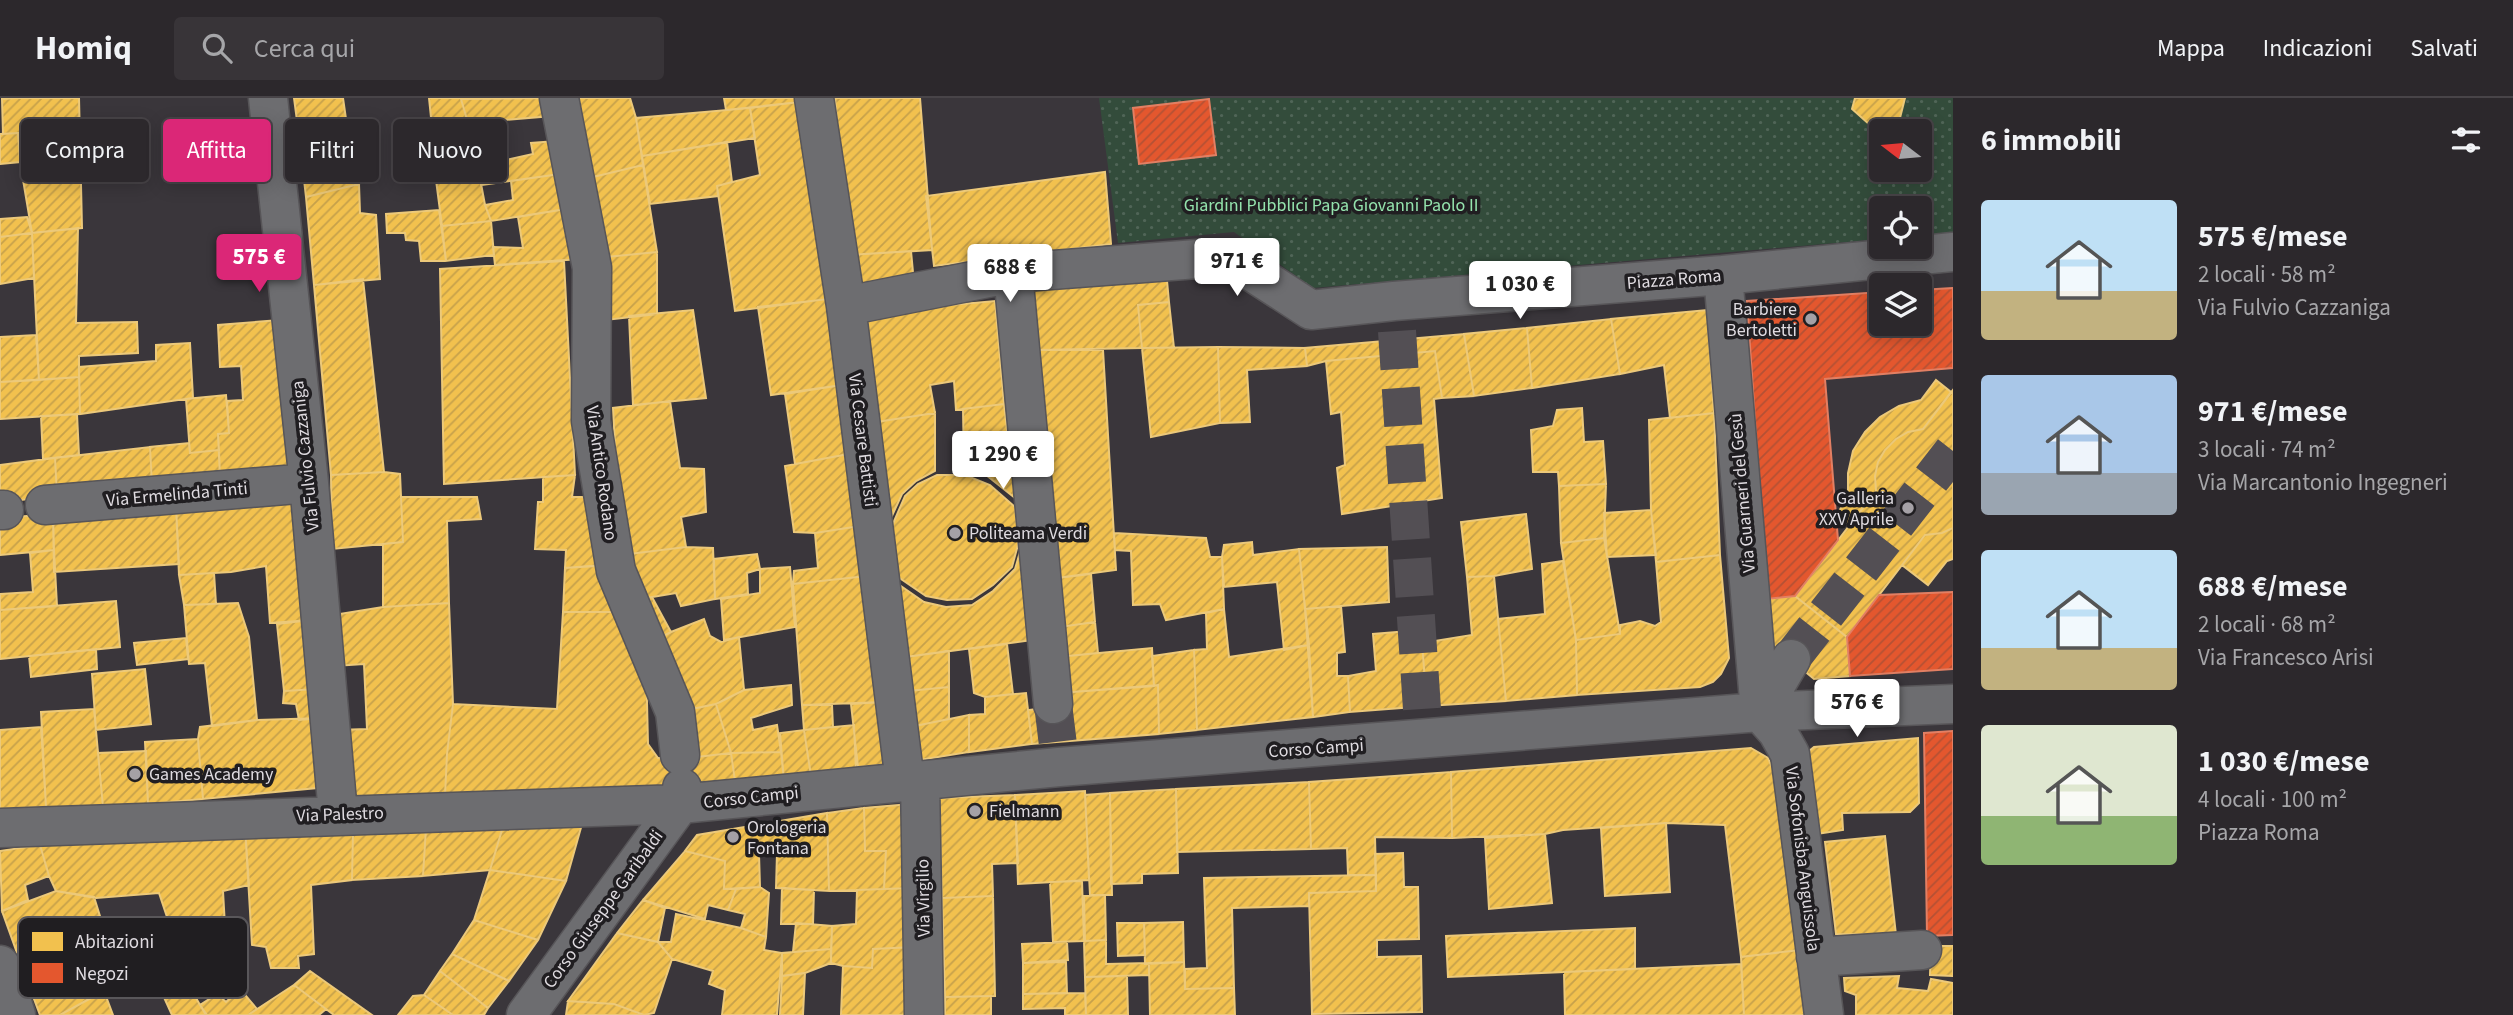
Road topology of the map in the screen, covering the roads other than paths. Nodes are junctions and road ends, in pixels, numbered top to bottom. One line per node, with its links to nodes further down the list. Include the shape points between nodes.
1 (268, 98): 8 (street, Via Fulvio Cazzaniga)
2 (559, 98): 15 (street, Via Antico Rodano, via 592,268 591,421 616,571 675,712)
3 (814, 98): 7 (street, Via Cesare Battisti)
4 (1953, 251): 6 (street, Piazza Roma)
5 (1013, 273): 6 (street, Piazza Roma, via 1197,259 1240,264 1311,310 1396,316); 7 (street); 11 (street)
6 (1723, 275): 13 (street, Via Guarneri del Gesù)
7 (846, 306): 14 (street, Via Cesare Battisti, via 896,702)
8 (309, 483): 9 (street, Via Ermelinda Tinti); 16 (street, Via Fulvio Cazzaniga)
9 (45, 505)
10 (1791, 659): 13 (street)
11 (1053, 704)
12 (1953, 704): 13 (street, Corso Campi)
13 (1760, 712): 14 (street, Corso Campi, via 1423,725 1058,756); 19 (street, Via Sofonisba Anguissola, via 1790,754)
14 (912, 781): 15 (street, Corso Campi); 23 (street, Via Virgilio, via 922,856)
15 (681, 782): 16 (street, Via Palestro); 22 (street, Corso Giuseppe Garibaldi)
16 (338, 814): 17 (street, Via Palestro)
17 (0, 828)
18 (1922, 950): 19 (street)
19 (1816, 957): 24 (street, Via Sofonisba Anguissola)
20 (0, 965): 21 (street)
21 (16, 1015)
22 (526, 1015)
23 (924, 1015)
24 (1824, 1015)

